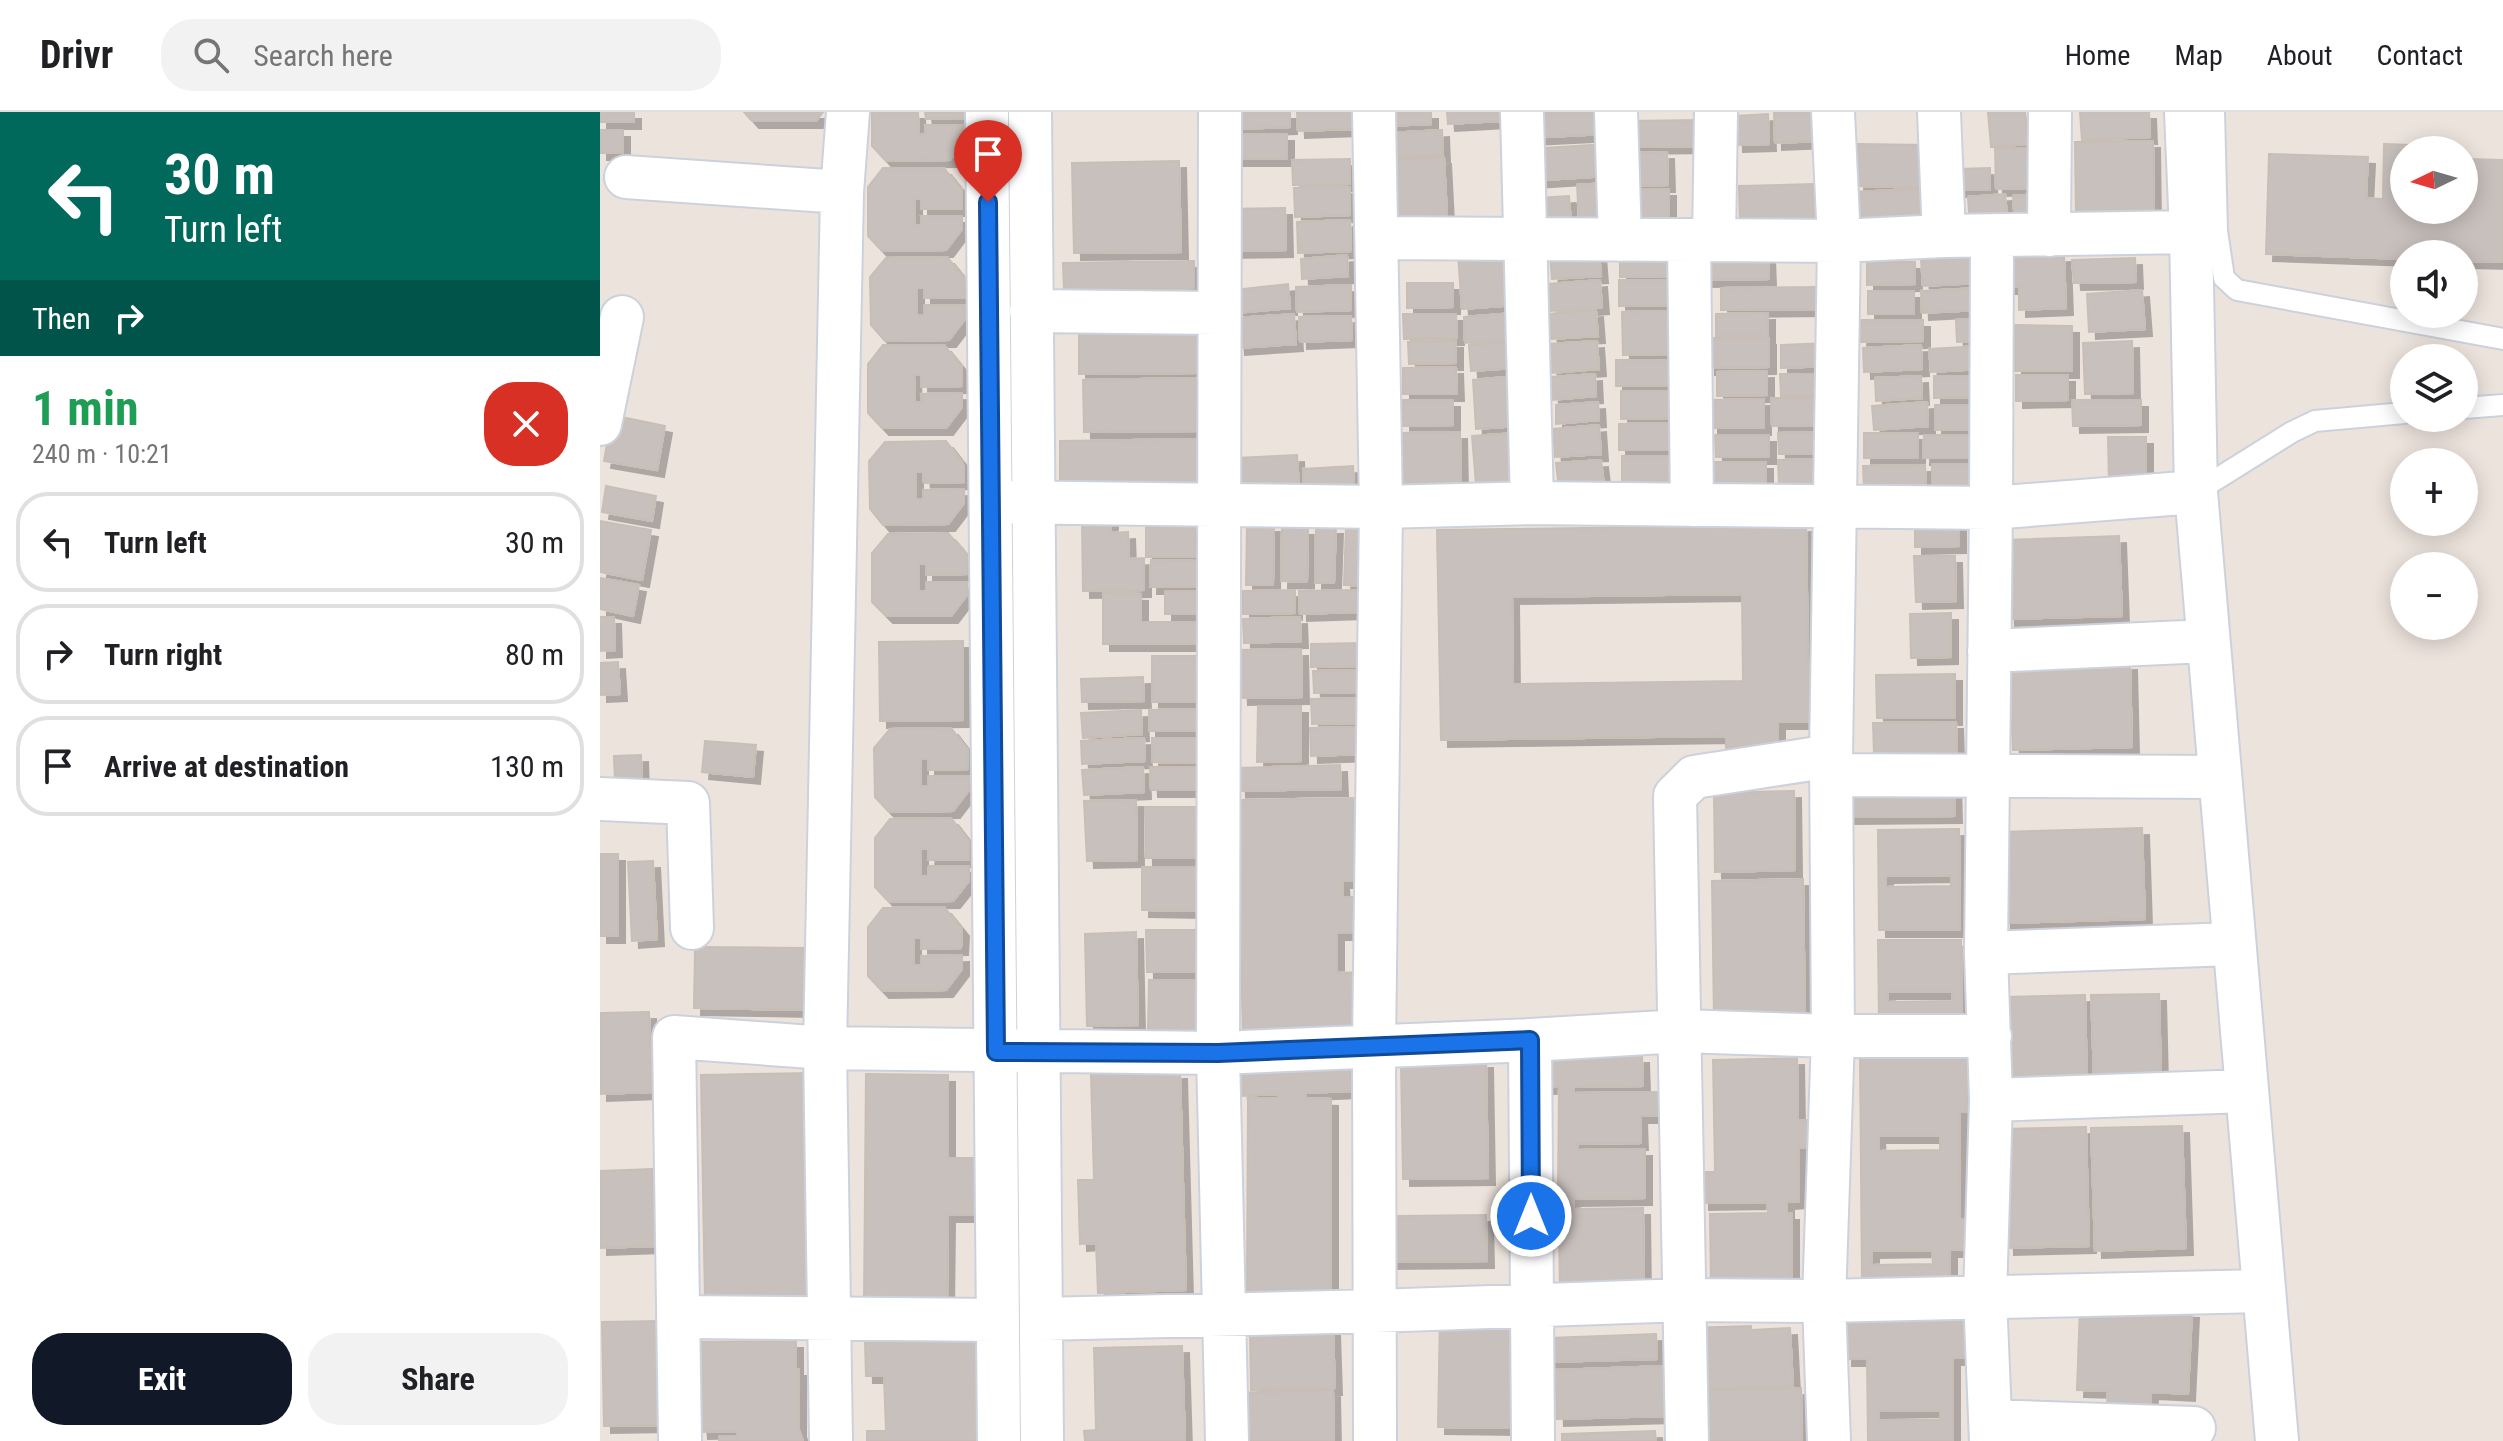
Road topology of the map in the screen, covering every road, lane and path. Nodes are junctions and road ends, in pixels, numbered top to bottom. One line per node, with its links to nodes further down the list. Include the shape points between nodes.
1 (848, 112): 15 (street)
2 (987, 112): 34 (street)
3 (1030, 112): 25 (street)
4 (1220, 112): 26 (street)
5 (1374, 112): 20 (street)
6 (1522, 112): 21 (street)
7 (1616, 112): 22 (street)
8 (1716, 112): 23 (street)
9 (1833, 112): 24 (street)
10 (1939, 112): 18 (street)
11 (2050, 112): 17 (street)
12 (2186, 112): 16 (street)
13 (2214, 112): 28 (lane, via 2220,255 2224,278 2237,290)
14 (626, 177): 15 (street)
15 (842, 192): 55 (street)
16 (2191, 232): 17 (street); 33 (street)
17 (2049, 235): 19 (street)
18 (1944, 236): 19 (street); 24 (street)
19 (1992, 236): 40 (street)
20 (1377, 238): 21 (street); 38 (street)
21 (1524, 239): 22 (street); 36 (street)
22 (1620, 240): 23 (street)
23 (1702, 240): 24 (street); 37 (street)
24 (1839, 241): 39 (street)
25 (1031, 311): 26 (street); 34 (street)
26 (1219, 313): 35 (street)
27 (622, 317): 32 (street)
28 (2503, 339)
29 (2503, 405): 30 (lane)
30 (2478, 407)
31 (2390, 414): 33 (lane, via 2315,421)
32 (600, 424)
33 (2196, 492): 40 (street); 41 (street)
34 (1012, 502): 35 (street); 56 (street); 57 (street)
35 (1218, 503): 38 (street); 58 (street)
36 (1532, 503): 37 (street); 38 (street)
37 (1692, 505): 39 (street)
38 (1381, 507): 54 (street)
39 (1835, 508): 40 (street); 43 (street)
40 (1991, 508): 42 (street)
41 (2207, 641): 42 (street); 45 (street)
42 (1989, 651): 44 (street)
43 (1831, 766): 44 (street); 50 (street, via 1694,777 1675,796); 51 (street)
44 (1987, 775): 45 (street); 49 (street)
45 (2219, 777): 48 (street)
46 (600, 799): 47 (street, via 688,803)
47 (692, 928)
48 (2233, 944): 49 (street); 59 (street)
49 (1986, 953): 52 (street)
50 (1680, 1031): 51 (street); 53 (street); 63 (street)
51 (1833, 1036): 52 (street); 64 (street)
52 (1990, 1036): 60 (street)
53 (1530, 1040): 54 (street); 65 (street)
54 (1374, 1047): 58 (street); 66 (street)
55 (825, 1048): 56 (street); 68 (street, via 674,1037); 69 (street)
56 (996, 1052): 57 (street); 71 (street)
57 (1038, 1052): 58 (street); 70 (street)
58 (1218, 1053): 67 (street)
59 (2247, 1091): 60 (street); 61 (street)
60 (1991, 1100): 62 (street)
61 (2263, 1291): 62 (street); 83 (street)
62 (1985, 1296): 64 (street); 73 (street)
63 (1685, 1300): 64 (street); 65 (street); 81 (street)
64 (1824, 1301): 82 (street)
65 (1531, 1304): 66 (street); 80 (street)
66 (1375, 1311): 67 (street); 79 (street)
67 (1224, 1315): 70 (street); 78 (street)
68 (678, 1317): 69 (street); 74 (street)
69 (829, 1319): 71 (street); 75 (street)
70 (1041, 1319): 77 (street)
71 (998, 1320): 76 (street)
72 (2194, 1428): 73 (street)
73 (1991, 1431)
74 (680, 1441)
75 (831, 1441)
76 (999, 1441)
77 (1042, 1441)
78 (1227, 1441)
79 (1375, 1441)
80 (1533, 1441)
81 (1687, 1441)
82 (1829, 1441)
83 (2277, 1441)

